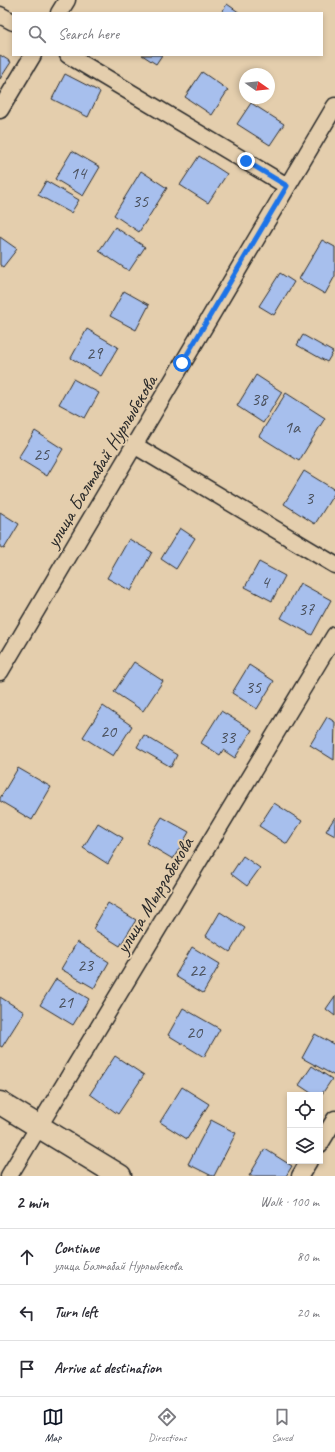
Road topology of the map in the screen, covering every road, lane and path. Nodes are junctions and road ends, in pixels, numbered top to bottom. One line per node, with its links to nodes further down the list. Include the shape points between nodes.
1 (67, 0): 2 (street)
2 (60, 12)
3 (0, 15): 4 (street)
4 (12, 21)
5 (32, 56): 8 (street)
6 (70, 56): 9 (street)
7 (335, 106): 9 (street, улица Балтабай Нурлыбекова)
8 (0, 110)
9 (287, 186): 10 (street, улица Балтабай Нурлыбекова)
10 (134, 445): 11 (street); 13 (street, улица Балтабай Нурлыбекова)
11 (335, 565)
12 (335, 635): 16 (street, улица Мырзабекова)
13 (0, 672)
14 (0, 1103): 16 (main road)
15 (335, 1119): 17 (street)
16 (39, 1127): 19 (street, улица Мырзабекова); 20 (main road)
17 (323, 1139)
18 (308, 1164): 21 (street)
19 (9, 1176)
20 (120, 1176)
21 (300, 1176)

